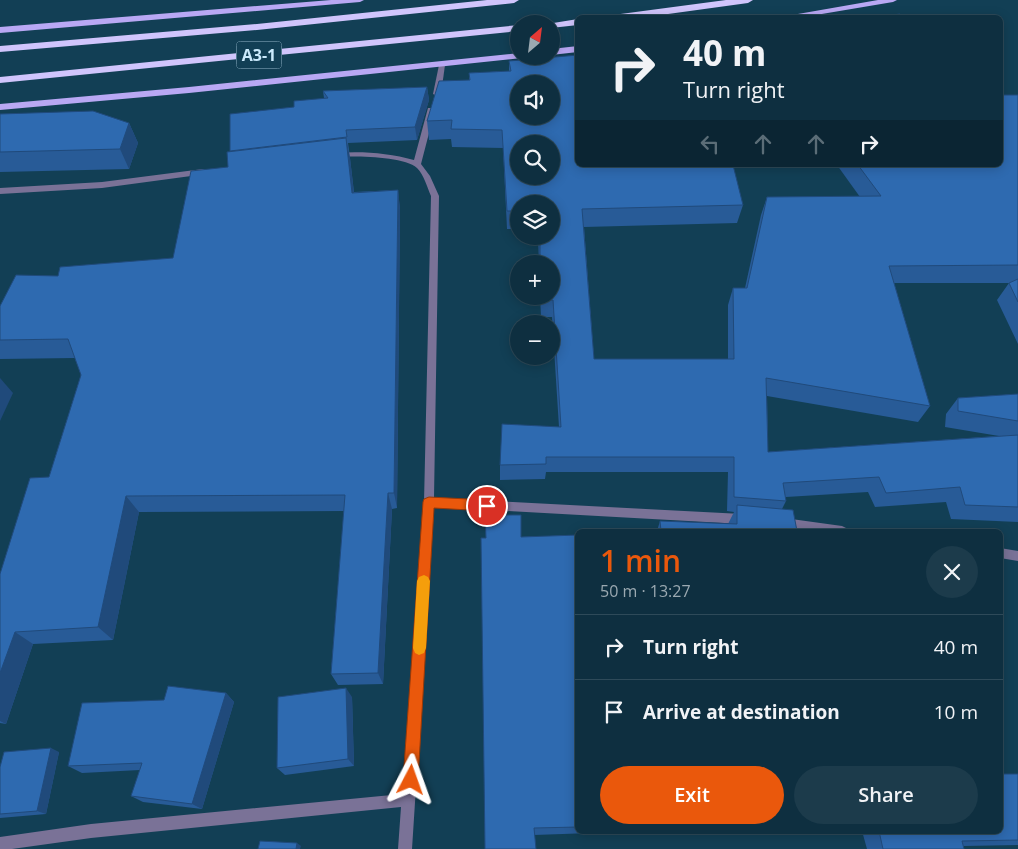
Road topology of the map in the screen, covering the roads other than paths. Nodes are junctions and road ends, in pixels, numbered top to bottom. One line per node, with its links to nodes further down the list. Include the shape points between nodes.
1 (360, 0): 10 (main road)
2 (514, 0): 11 (highway, A3-1, via 121,40)
3 (748, 0): 5 (highway)
4 (893, 0): 6 (main road)
5 (636, 15)
6 (798, 15)
7 (575, 22): 8 (highway)
8 (560, 24)
9 (510, 29): 16 (highway, A3-1)
10 (0, 30)
11 (0, 49)
12 (575, 49): 13 (main road)
13 (560, 51)
14 (510, 57): 15 (main road, A3-1)
15 (442, 65): 17 (main road, A3-1); 19 (street)
16 (0, 80)
17 (0, 107)
18 (326, 156): 19 (street, via 390,157)
19 (417, 165): 22 (street, via 428,178 435,196)
20 (209, 171): 21 (street, via 102,185)
21 (0, 191)
22 (429, 502): 23 (street); 28 (street)
23 (749, 519)
24 (768, 521): 25 (street)
25 (827, 529)
26 (1003, 554): 27 (street)
27 (1018, 556)
28 (410, 800): 29 (street, via 91,831); 30 (street)
29 (0, 844)
30 (405, 849)

